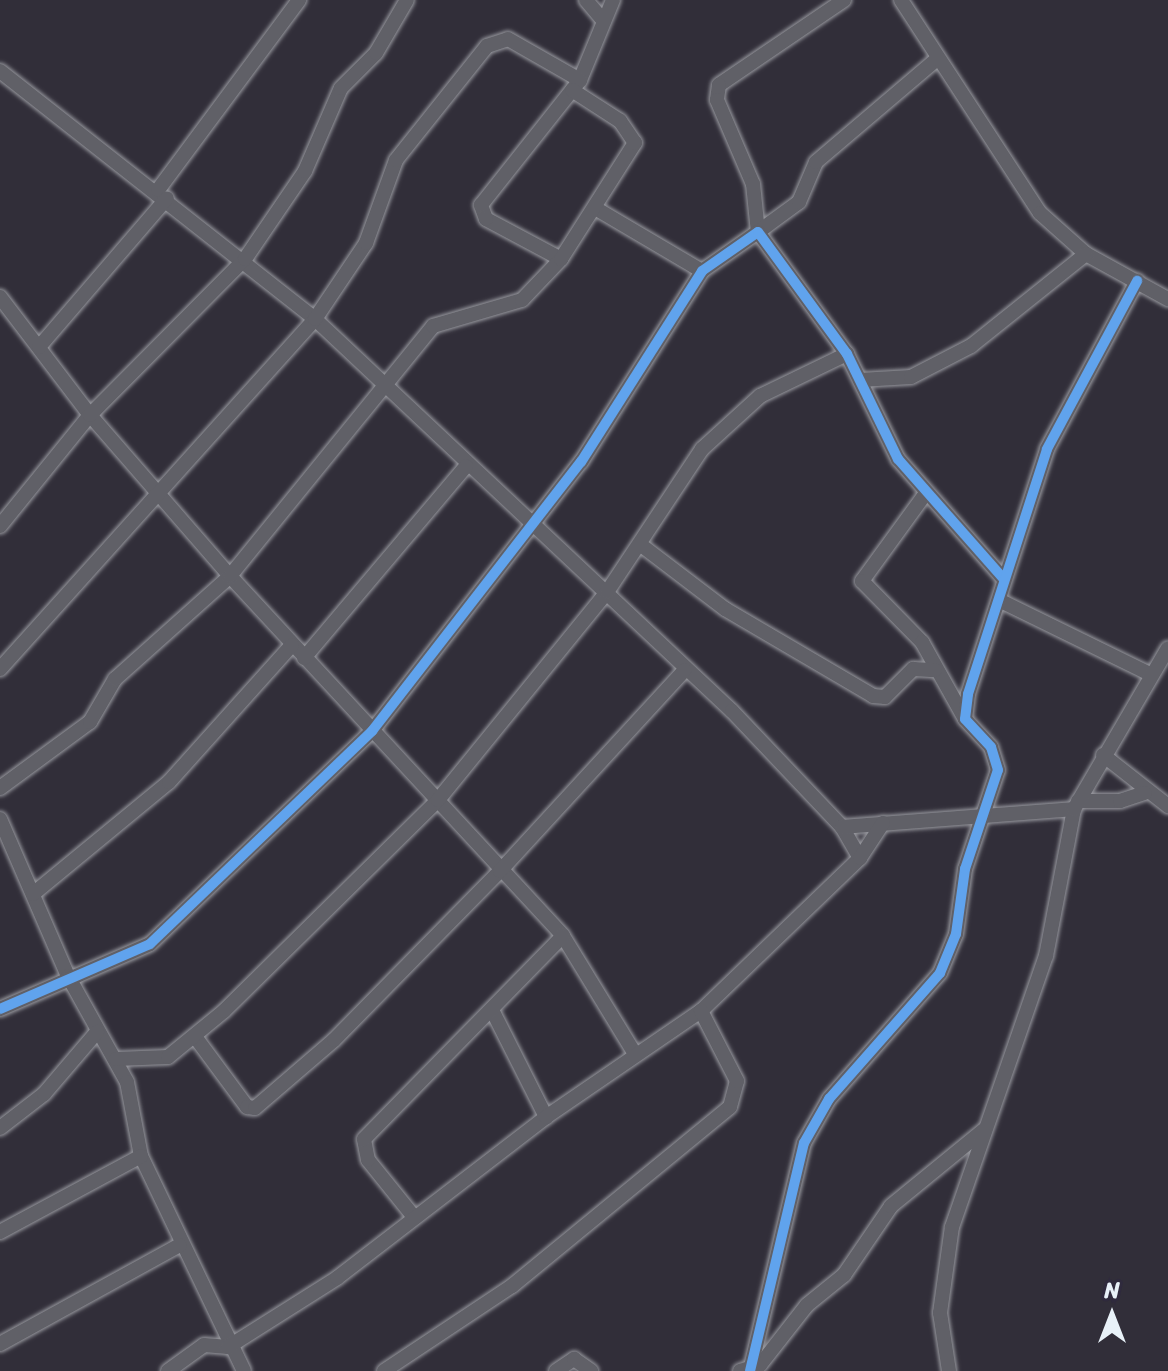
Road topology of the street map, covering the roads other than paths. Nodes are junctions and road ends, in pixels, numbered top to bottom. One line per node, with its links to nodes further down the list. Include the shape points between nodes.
1 (299, 0): 11 (street)
2 (407, 0): 15 (street, via 383,44 341,88 305,171)
3 (586, 0): 7 (street)
4 (613, 0): 7 (street)
5 (844, 0): 13 (street, via 719,85 717,100 753,184)
6 (901, 0): 8 (street)
7 (602, 19): 10 (street)
8 (937, 59): 13 (street, via 816,162 799,202); 14 (street, via 1025,193)
9 (0, 71): 11 (street)
10 (576, 85): 12 (street, via 633,133 632,150); 16 (street, via 481,205 486,219); 21 (street, via 508,39 487,46 396,160 366,243)
11 (163, 194): 15 (street); 22 (street)
12 (595, 208): 16 (street); 17 (street)
13 (758, 232): 17 (street); 23 (street)
14 (1086, 254): 18 (street); 24 (street, via 971,346 911,377)
15 (245, 259): 21 (street); 26 (street)
16 (561, 259): 25 (street, via 522,300 433,326)
17 (702, 271): 31 (street, via 665,319 581,462)
18 (1137, 281): 20 (street); 34 (street, via 1070,398)
19 (0, 297): 22 (street)
20 (1168, 299)
21 (315, 319): 25 (street); 29 (street)
22 (39, 347): 26 (street)
23 (847, 354): 24 (street); 32 (street, via 788,378 734,417 702,449)
24 (860, 380): 28 (street, via 883,435)
25 (386, 388): 27 (street); 33 (street)
26 (90, 415): 29 (street); 30 (street)
27 (466, 466): 31 (street); 39 (street)
28 (926, 493): 34 (street); 42 (street, via 862,581 922,642)
29 (160, 495): 33 (street); 40 (street)
30 (0, 526)
31 (530, 527): 35 (street); 45 (street)
32 (641, 545): 35 (street); 42 (street, via 725,609 873,696 885,697 913,669)
33 (230, 576): 37 (street); 47 (street, via 115,679 90,722)
34 (1003, 578): 36 (street)
35 (607, 592): 41 (street); 49 (street)
36 (1003, 602): 43 (street); 44 (street, via 974,672)
37 (292, 645): 39 (street); 58 (street, via 169,782)
38 (1168, 648): 43 (street)
39 (304, 658): 45 (street)
40 (0, 669)
41 (685, 670): 55 (street); 57 (street)
42 (935, 670): 44 (street)
43 (1150, 674): 46 (street)
44 (965, 719): 52 (street, via 991,747 998,770)
45 (372, 731): 49 (street); 60 (street, via 150,944)
46 (1103, 755): 48 (street); 50 (street)
47 (0, 788)
48 (1145, 793): 50 (street); 51 (street)
49 (438, 800): 57 (street); 65 (street)
50 (1076, 805): 52 (street); 70 (street, via 1046,956)
51 (1168, 806)
52 (988, 813): 54 (street); 83 (street, via 973,839 956,934 940,973 829,1099 804,1143)
53 (0, 819): 58 (street)
54 (883, 823): 55 (street); 56 (street)
55 (842, 827): 56 (street)
56 (860, 858): 62 (street)
57 (500, 871): 59 (street); 65 (street, via 334,1040 255,1108 247,1107)
58 (33, 894): 60 (street)
59 (563, 936): 63 (street); 66 (street)
60 (68, 976): 61 (street); 64 (street)
61 (0, 1009)
62 (701, 1011): 66 (street); 79 (street, via 737,1081 730,1107 512,1286)
63 (493, 1012): 68 (street); 72 (street, via 364,1139 368,1160)
64 (97, 1032): 67 (street); 69 (street, via 44,1094)
65 (196, 1038): 67 (street, via 168,1057)
66 (635, 1054): 68 (street)
67 (116, 1059): 71 (street, via 135,1109)
68 (546, 1117): 72 (street)
69 (0, 1128)
70 (986, 1128): 83 (street, via 872,1224 844,1275 807,1305); 84 (street, via 941,1278)
71 (141, 1156): 73 (street); 74 (street)
72 (414, 1217): 76 (street)
73 (0, 1232)
74 (180, 1245): 75 (street); 76 (street)
75 (0, 1344)
76 (228, 1347): 77 (street, via 204,1345); 78 (street)
77 (168, 1371)
78 (244, 1371)
79 (384, 1371)
80 (556, 1371): 81 (street, via 574,1359)
81 (591, 1371)
82 (740, 1371): 83 (street)
83 (750, 1371)
84 (949, 1371)

